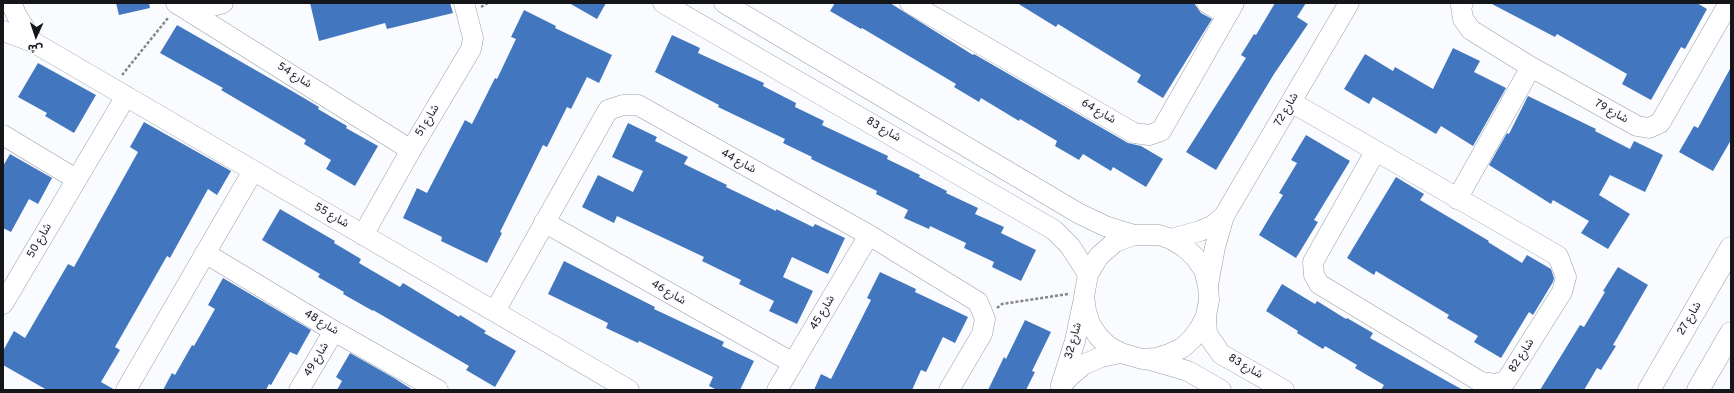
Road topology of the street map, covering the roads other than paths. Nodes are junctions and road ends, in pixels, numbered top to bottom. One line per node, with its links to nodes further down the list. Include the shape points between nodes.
1 (11, 3): 14 (street, شارع 55)
2 (223, 3): 11 (street)
3 (464, 3): 19 (street, شارع 51, via 473,38 471,50)
4 (662, 3): 33 (street, شارع 83, via 1054,230 1070,246)
5 (724, 3): 28 (street, via 1078,213 1105,226)
6 (910, 3): 12 (street, شارع 64, via 1134,133 1149,135 1161,131)
7 (1207, 3): 12 (street)
8 (1349, 3): 17 (street, شارع 72)
9 (1463, 3): 15 (street, شارع 79, via 1463,18 1471,30)
10 (1725, 4): 15 (street, شارع 79, via 1660,123 1649,128 1636,126)
11 (182, 6): 19 (street, شارع 54)
12 (1231, 9)
13 (3, 31): 14 (street, شارع 55)
14 (33, 42): 16 (street, شارع 55)
15 (1531, 67): 23 (street)
16 (119, 92): 21 (street, شارع 55); 22 (street, شارع 50)
17 (1291, 102): 20 (street, شارع 82); 24 (street, شارع 72)
18 (3, 135): 22 (street)
19 (411, 150): 26 (street, شارع 51)
20 (1375, 152): 23 (street, شارع 82); 23 (street, شارع 82, via 1313,262 1314,275 1319,284 1481,382 1495,384 1506,381 1562,292 1566,277 1558,256)
21 (253, 170): 26 (street, شارع 55); 31 (street)
22 (76, 178): 34 (street, شارع 50)
23 (1457, 199)
24 (1224, 216): 29 (street, شارع 72, via 1200,232); 32 (street, شارع 72)
25 (544, 222): 27 (street, شارع 44, via 608,110 623,105 638,105); 35 (street, شارع 44); 41 (street, شارع 46)
26 (363, 235): 35 (street, شارع 55)
27 (869, 235): 41 (street, شارع 45); 48 (street, شارع 44, via 978,302 986,319 982,334)
28 (1134, 235): 29 (street, via 1159,235); 33 (street, via 1115,242 1099,256)
29 (1171, 239): 32 (street, via 1196,257 1204,270)
30 (1731, 248): 51 (main road, شارع 27)
31 (205, 253): 37 (street, شارع 48); 43 (street)
32 (1208, 285): 36 (street)
33 (1085, 287): 39 (street, via 1086,311 1094,330 1108,346); 42 (street, شارع 32, via 1075,341)
34 (3, 304)
35 (495, 311): 46 (street, شارع 55)
36 (1206, 316): 40 (street, via 1192,339 1182,348 1163,356); 50 (street, شارع 83, via 1207,334 1221,354)
37 (334, 331): 44 (street, شارع 49); 45 (street, شارع 48)
38 (1731, 334): 52 (main road)
39 (1120, 353): 40 (street); 42 (street, شارع 32, via 1101,357 1083,365)
40 (1142, 358): 49 (street, via 1188,371)
41 (793, 363): 47 (street, شارع 45)
42 (1060, 388)
43 (126, 390)
44 (299, 390)
45 (438, 390)
46 (629, 390)
47 (777, 390)
48 (948, 390)
49 (1221, 390)
50 (1284, 390)
51 (1649, 390)
52 (1698, 390)

